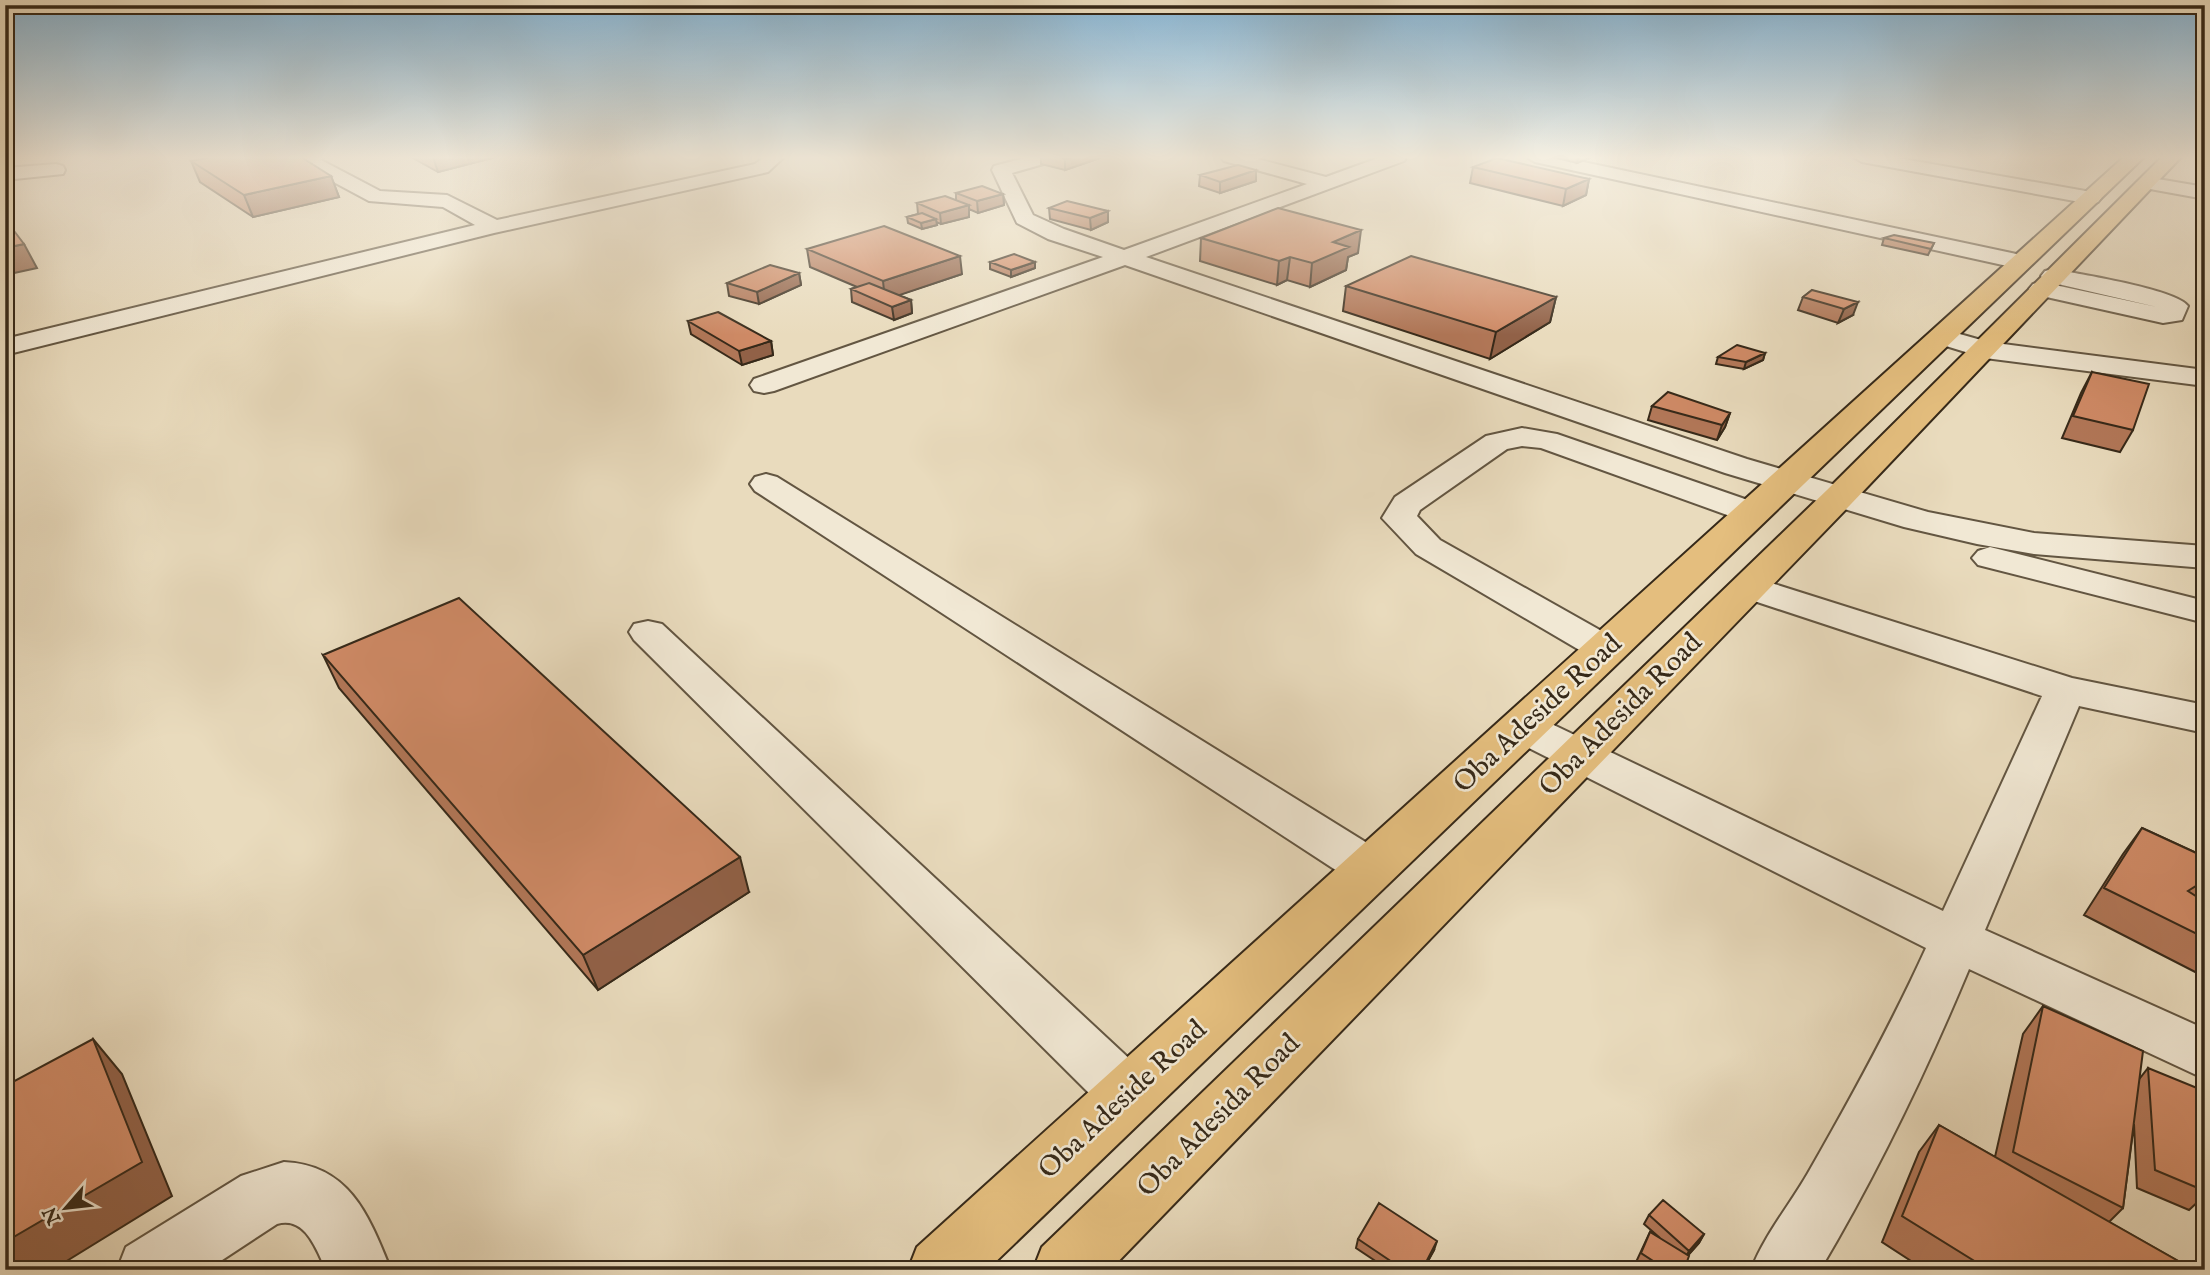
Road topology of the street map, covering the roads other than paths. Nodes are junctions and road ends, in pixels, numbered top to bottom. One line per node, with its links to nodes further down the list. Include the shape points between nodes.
1 (476, 216): 8 (street)
2 (542, 216): 8 (street)
3 (1023, 216): 9 (street, via 1056,234)
4 (1235, 216): 9 (street)
5 (1786, 216): 10 (street)
6 (2078, 216): 10 (main road, Oba Adeside Road)
7 (2101, 216): 10 (main road, Oba Adesida Road)
8 (495, 227): 12 (street)
9 (1127, 256): 15 (street); 17 (street, via 1736,466)
10 (2038, 276): 11 (main road, Oba Adeside Road); 13 (main road, Oba Adesida Road)
11 (1942, 338): 13 (street); 17 (main road, Oba Adeside Road)
12 (5, 347)
13 (1985, 350): 14 (street); 18 (main road, Oba Adesida Road)
14 (2205, 378)
15 (764, 385)
16 (766, 484): 29 (street)
17 (1774, 494): 18 (street); 24 (main road, Oba Adeside Road); 24 (street, via 1522,437 1497,442 1407,504 1399,518 1428,547)
18 (1833, 503): 19 (street, via 1925,541); 21 (main road, Oba Adesida Road)
19 (2000, 549): 20 (street); 22 (street)
20 (2205, 556)
21 (1749, 587): 25 (street); 28 (main road, Oba Adesida Road)
22 (2205, 612)
23 (648, 632): 32 (street)
24 (1607, 650): 27 (main road, Oba Adeside Road)
25 (2066, 690): 26 (street); 30 (street)
26 (2205, 719)
27 (1524, 728): 28 (street); 29 (main road, Oba Adeside Road)
28 (1579, 757): 30 (street); 36 (main road, Oba Adesida Road)
29 (1371, 870): 32 (main road, Oba Adeside Road)
30 (1954, 939): 31 (street); 37 (street, via 1907,1051 1828,1198)
31 (2205, 1055)
32 (1129, 1095): 35 (main road, Oba Adeside Road)
33 (149, 1270): 34 (street, via 263,1197 281,1191 316,1198 330,1210)
34 (359, 1270)
35 (940, 1270)
36 (1065, 1270)
37 (1783, 1270)

